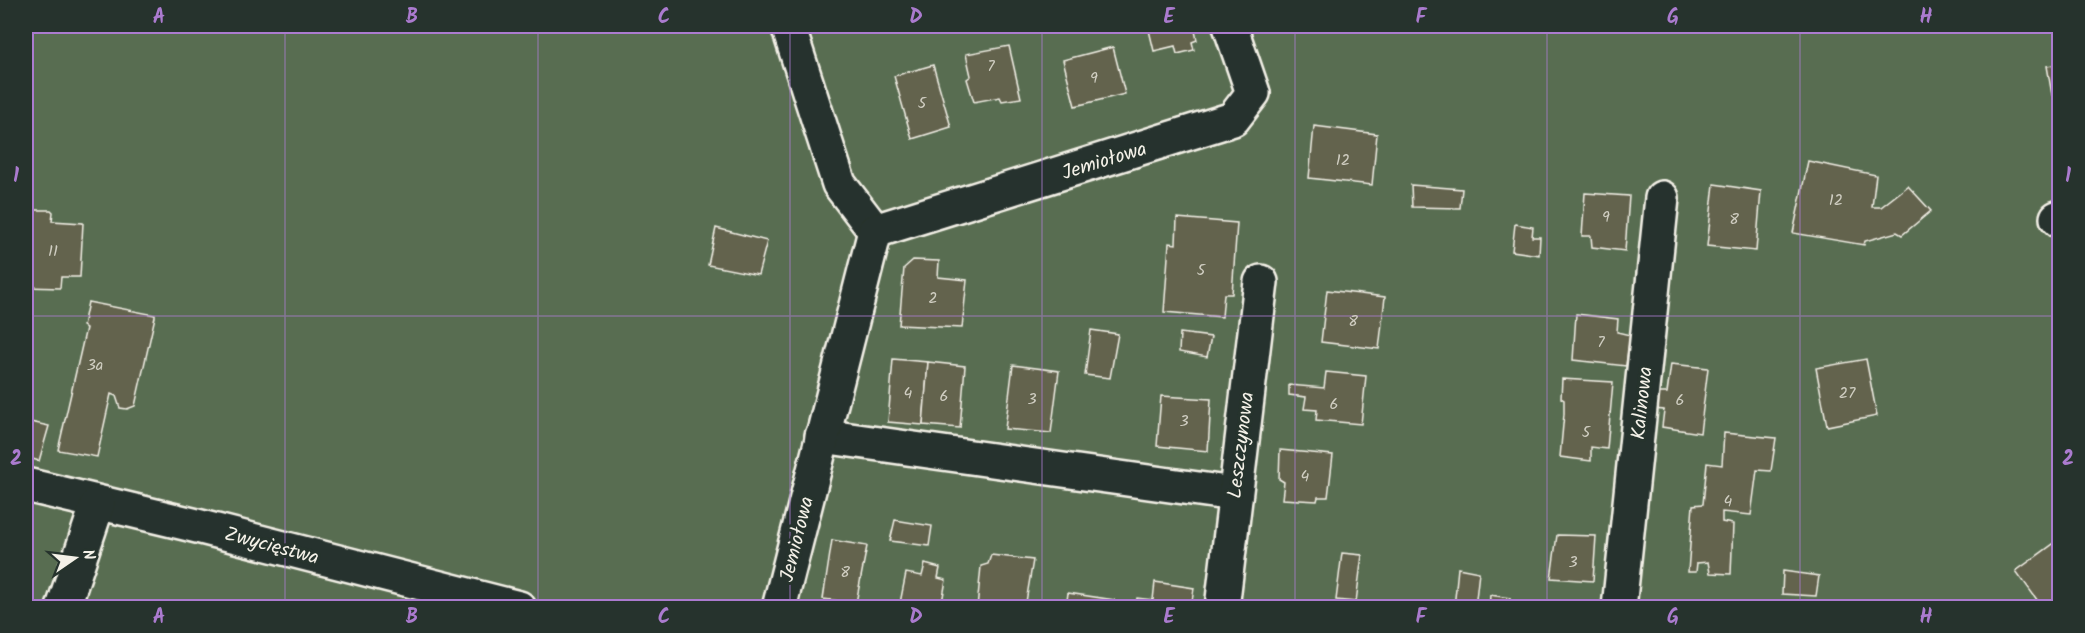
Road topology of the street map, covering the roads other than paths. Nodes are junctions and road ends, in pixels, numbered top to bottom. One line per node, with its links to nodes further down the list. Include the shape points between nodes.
1 (788, 26): 4 (street, via 839,184)
2 (1230, 26): 4 (street, Jemiołowa, via 1253,93 1233,119)
3 (1662, 198): 14 (street, Kalinowa)
4 (875, 231): 6 (street, Jemiołowa)
5 (1261, 282): 8 (street, Leszczynowa)
6 (822, 436): 8 (street); 12 (street, Jemiołowa)
7 (26, 485): 9 (street, Zwycięstwa)
8 (1234, 494): 13 (street, Leszczynowa)
9 (98, 503): 10 (street); 11 (street, Zwycięstwa)
10 (63, 608)
11 (519, 608)
12 (779, 608)
13 (1222, 608)
14 (1619, 608)

